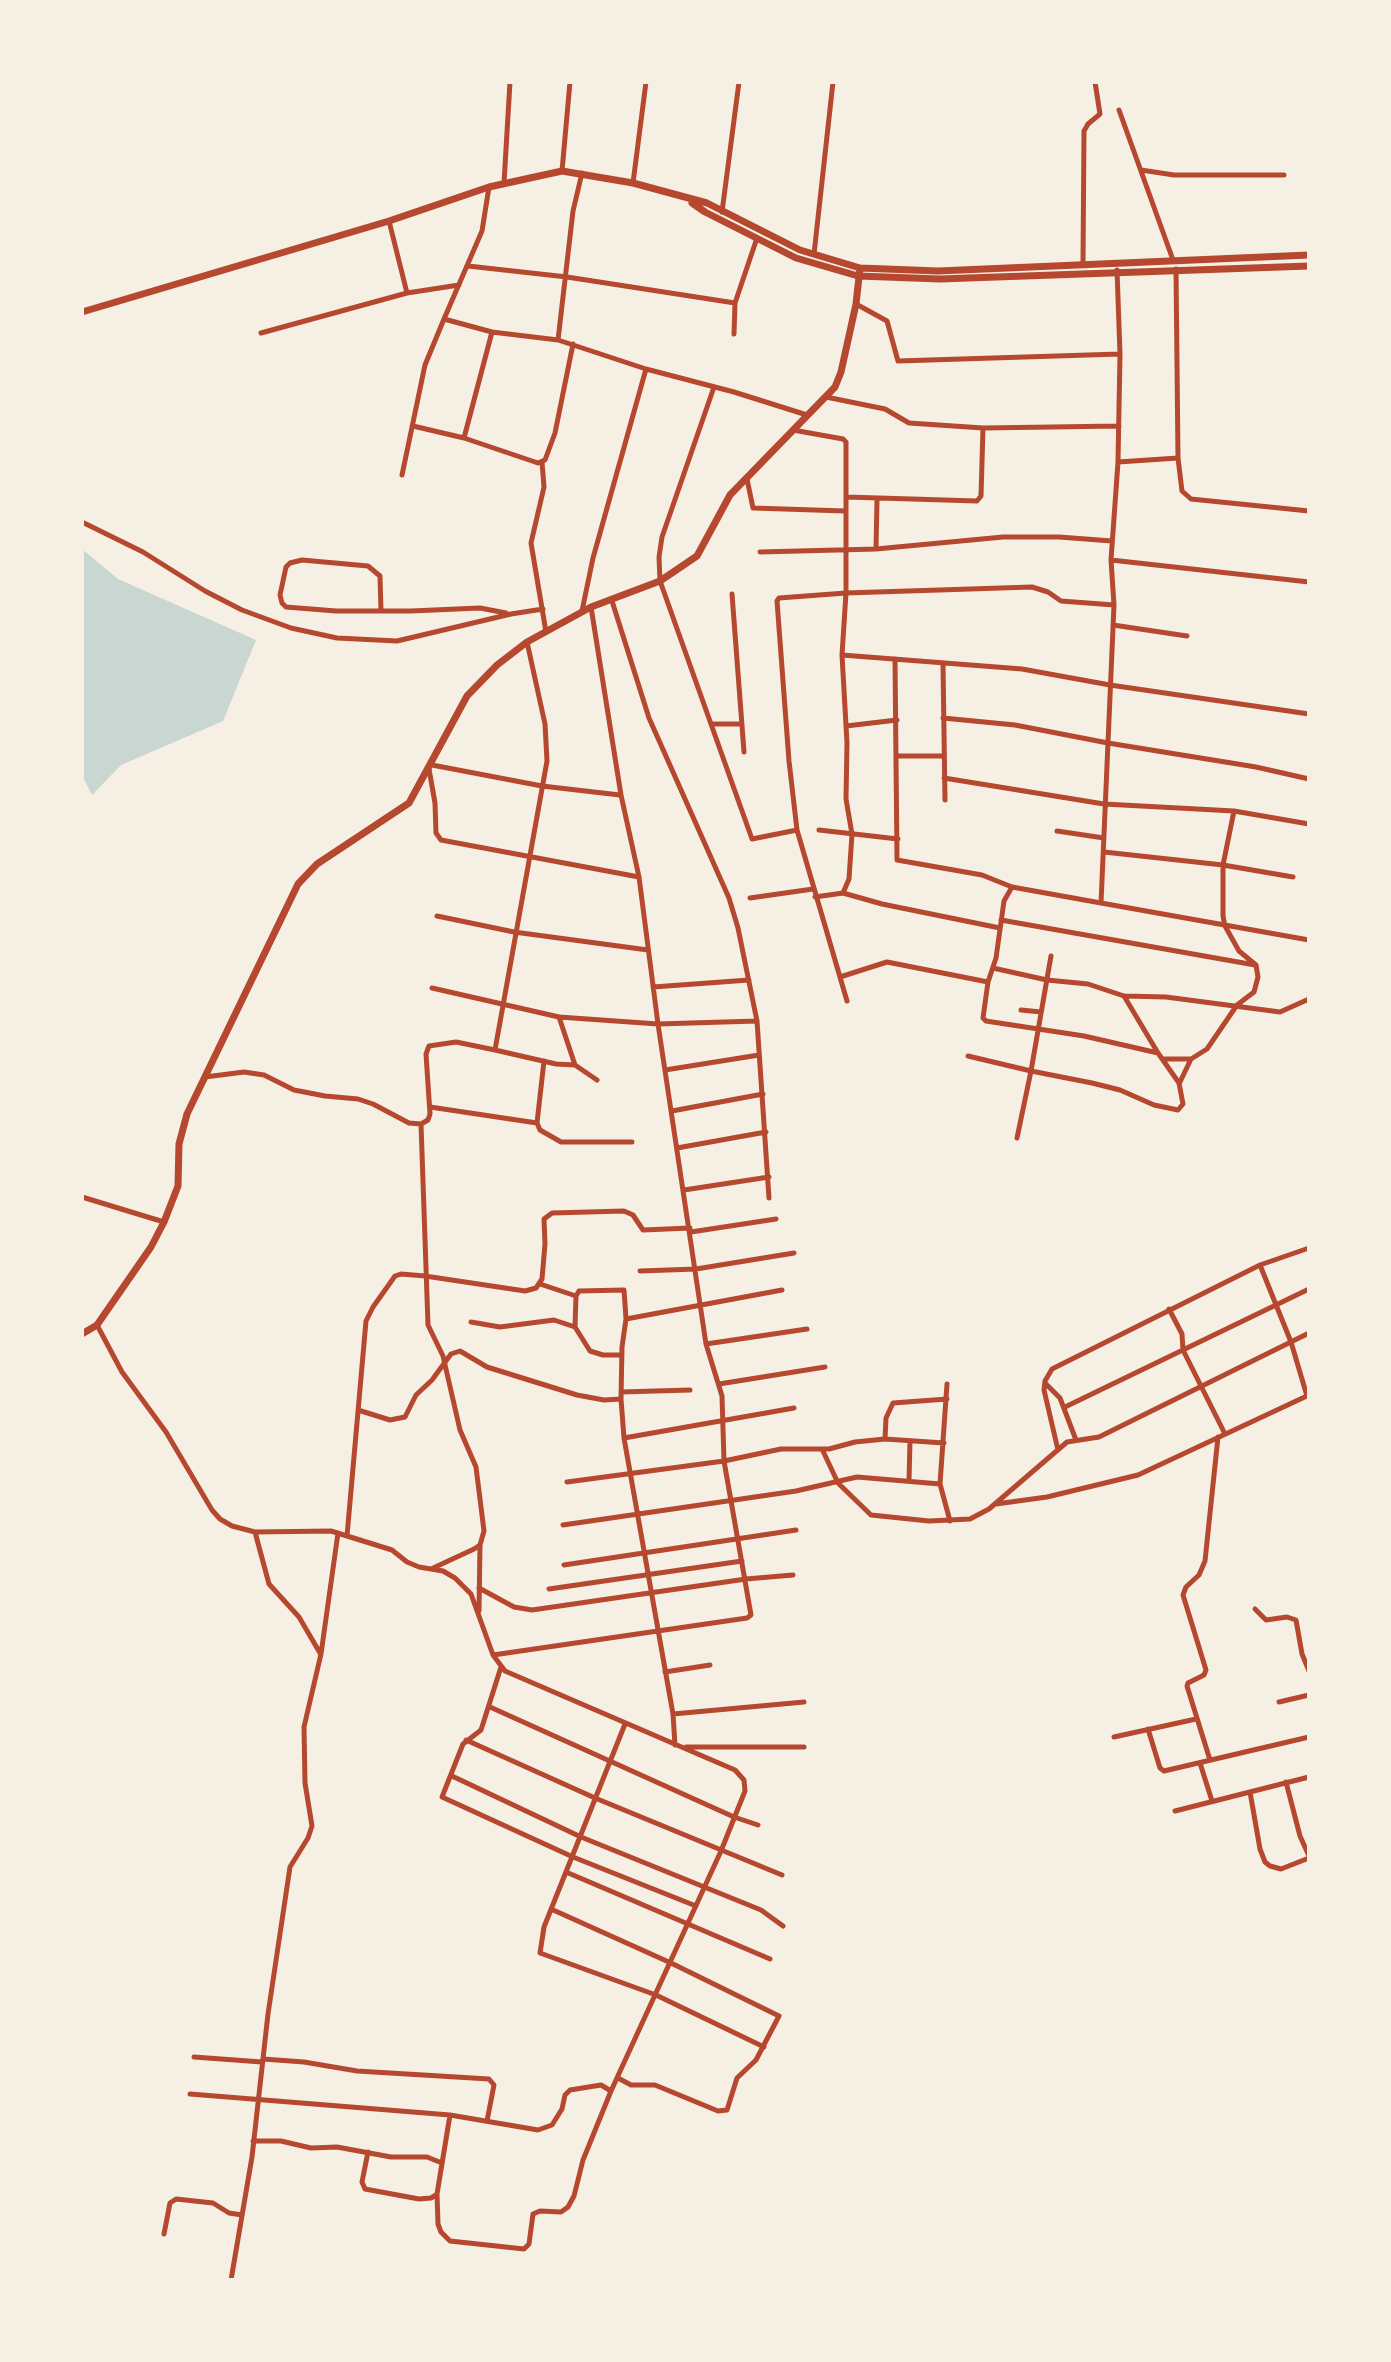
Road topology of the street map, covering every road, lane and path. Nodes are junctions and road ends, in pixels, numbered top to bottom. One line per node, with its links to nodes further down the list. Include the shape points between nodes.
1 (510, 82): 12 (street)
2 (570, 82): 9 (street)
3 (646, 82): 13 (street)
4 (739, 82): 15 (street)
5 (833, 82): 18 (street)
6 (1095, 82): 22 (street, via 1100,114 1084,131)
7 (1119, 110): 8 (street)
8 (1141, 170): 11 (street); 20 (street)
9 (562, 171): 10 (main road); 12 (main road)
10 (582, 173): 13 (main road); 28 (street)
11 (1284, 175)
12 (504, 183): 14 (main road)
13 (633, 183): 15 (main road)
14 (489, 187): 16 (main road); 23 (street, via 482,231)
15 (721, 214): 17 (main road); 18 (main road)
16 (389, 221): 30 (street); 33 (main road)
17 (757, 238): 26 (main road, via 813,265); 31 (street)
18 (814, 255): 26 (main road)
19 (1309, 255): 20 (main road)
20 (1173, 260): 21 (main road)
21 (1116, 261): 22 (main road); 27 (street)
22 (1083, 263): 26 (main road)
23 (468, 266): 28 (street); 29 (street)
24 (1309, 266): 25 (main road)
25 (1176, 269): 27 (main road); 50 (street)
26 (859, 272): 27 (main road, via 940,279); 32 (main road)
27 (1118, 272): 40 (street)
28 (567, 277): 31 (street); 38 (street)
29 (460, 285): 30 (street); 34 (street)
30 (407, 293): 36 (street)
31 (735, 303): 37 (street)
32 (856, 304): 40 (street, via 887,321 898,361); 43 (main road, via 841,372)
33 (82, 312)
34 (444, 319): 35 (street); 45 (street, via 425,365)
35 (492, 332): 38 (street); 49 (street)
36 (261, 333)
37 (734, 334)
38 (558, 340): 39 (street)
39 (573, 344): 41 (street); 51 (street, via 555,433)
40 (1120, 354): 46 (street)
41 (646, 369): 42 (street); 74 (street)
42 (714, 387): 44 (street); 65 (street, via 662,537)
43 (826, 397): 44 (main road); 47 (street, via 885,409 909,423)
44 (808, 415): 48 (main road)
45 (413, 426): 49 (street); 53 (street)
46 (1119, 426): 47 (street); 52 (street)
47 (983, 428): 56 (street, via 977,501)
48 (793, 430): 54 (main road); 55 (street, via 846,442)
49 (464, 438): 51 (street)
50 (1178, 458): 52 (street); 58 (street, via 1182,491 1189,498)
51 (542, 462): 72 (street, via 544,487 531,543)
52 (1118, 462): 60 (street)
53 (402, 475)
54 (747, 478): 57 (street, via 753,508); 65 (main road, via 725,502 697,556)
55 (846, 497): 56 (street); 57 (street)
56 (877, 500): 61 (street)
57 (845, 511): 62 (street)
58 (1309, 511)
59 (82, 522): 75 (street, via 242,610 291,628 397,641)
60 (1112, 541): 61 (street, via 1003,537); 64 (street)
61 (876, 549): 62 (street)
62 (847, 550): 63 (street); 67 (street)
63 (760, 552)
64 (1111, 560): 66 (street); 70 (street)
65 (660, 581): 69 (main road); 87 (street)
66 (1309, 582)
67 (846, 593): 70 (street, via 1032,587 1061,601); 80 (street); 103 (street, via 784,596 777,601)
68 (732, 594): 88 (street)
69 (612, 601): 71 (main road); 131 (street, via 649,718 729,898)
70 (1114, 605): 76 (street)
71 (591, 607): 74 (main road); 98 (street)
72 (543, 609): 75 (street); 77 (street)
73 (381, 611): 73 (street, via 380,576 368,566 302,560 286,567 280,595 284,606); 75 (street, via 480,608)
74 (582, 612): 77 (main road)
75 (511, 614)
76 (1113, 625): 78 (street); 83 (street)
77 (546, 632): 79 (main road)
78 (1187, 636)
79 (527, 642): 94 (main road, via 467,696); 97 (street, via 546,733)
80 (842, 655): 81 (street); 89 (street)
81 (895, 659): 82 (street); 86 (street)
82 (943, 664): 83 (street, via 1022,669); 85 (street)
83 (1110, 685): 84 (street); 90 (street)
84 (1309, 714)
85 (943, 718): 90 (street); 93 (street)
86 (897, 720): 89 (street); 92 (street)
87 (712, 724): 88 (street); 103 (street, via 751,837)
88 (742, 724): 91 (street)
89 (846, 726): 106 (street, via 846,799)
90 (1108, 743): 96 (street); 100 (street)
91 (744, 752)
92 (898, 756): 93 (street); 108 (street)
93 (944, 756): 95 (street)
94 (431, 767): 97 (street); 110 (street, via 436,833 441,840); 157 (main road, via 409,803 317,864 298,884)
95 (944, 778): 99 (street); 100 (street)
96 (1309, 779)
97 (542, 786): 98 (street); 110 (street)
98 (621, 795): 112 (street)
99 (945, 800)
100 (1104, 804): 101 (street); 107 (street)
101 (1234, 811): 102 (street); 111 (street)
102 (1309, 824)
103 (797, 830): 115 (street)
104 (819, 830): 106 (street)
105 (1057, 831): 107 (street)
106 (852, 834): 108 (street); 116 (street)
107 (1104, 838): 109 (street)
108 (898, 839): 114 (street, via 900,861 982,875)
109 (1104, 852): 111 (street); 119 (street)
110 (531, 858): 112 (street); 124 (street)
111 (1223, 865): 113 (street); 122 (street)
112 (639, 877): 126 (street)
113 (1293, 877)
114 (1012, 887): 119 (street); 121 (street)
115 (813, 889): 117 (street); 118 (street)
116 (843, 893): 117 (street); 123 (street)
117 (815, 897): 130 (street)
118 (750, 898)
119 (1101, 903): 122 (street)
120 (437, 916): 124 (street)
121 (1001, 920): 123 (street); 128 (street)
122 (1225, 926): 125 (street); 128 (street, via 1239,951)
123 (1000, 928): 129 (street)
124 (514, 932): 126 (street); 139 (street)
125 (1309, 940)
126 (648, 950): 134 (street)
127 (1051, 956): 132 (street)
128 (1256, 965): 140 (street, via 1254,992)
129 (993, 968): 132 (street); 133 (street)
130 (840, 977): 133 (street, via 887,962); 138 (street)
131 (749, 980): 134 (street); 144 (street)
132 (1047, 980): 136 (street, via 1088,984); 142 (street)
133 (988, 982): 146 (street, via 986,1021)
134 (653, 987): 145 (street)
135 (432, 988): 139 (street)
136 (1124, 996): 140 (street); 148 (street)
137 (1309, 999): 140 (street, via 1280,1012)
138 (847, 1001)
139 (502, 1005): 143 (street); 147 (street)
140 (1237, 1005): 152 (street, via 1207,1049)
141 (1021, 1010): 142 (street)
142 (1041, 1012): 146 (street)
143 (559, 1017): 145 (street); 154 (street)
144 (757, 1021): 145 (street); 149 (street)
145 (658, 1024): 155 (street)
146 (1038, 1030): 148 (street); 156 (street)
147 (495, 1050): 153 (street); 161 (street, via 456,1042 429,1046)
148 (1158, 1053): 151 (street)
149 (759, 1055): 155 (street); 160 (street)
150 (968, 1056): 156 (street)
151 (1164, 1059): 152 (street); 159 (street)
152 (1191, 1059): 159 (street)
153 (544, 1061): 154 (street); 163 (street)
154 (575, 1065): 158 (street)
155 (665, 1070): 162 (street)
156 (1031, 1071): 159 (street, via 1120,1090 1178,1110 1183,1104); 166 (street)
157 (204, 1077): 164 (street, via 264,1075 294,1090 358,1099); 174 (main road, via 182,1127 178,1186)
158 (597, 1080)
159 (1179, 1083)
160 (763, 1094): 162 (street); 165 (street)
161 (430, 1107): 163 (street); 164 (street, via 428,1120)
162 (672, 1111): 168 (street)
163 (537, 1123): 167 (street, via 561,1142)
164 (421, 1124): 181 (street)
165 (766, 1132): 168 (street); 169 (street)
166 (1017, 1138)
167 (632, 1142)
168 (677, 1148): 170 (street)
169 (769, 1177): 170 (street); 172 (street)
170 (684, 1190): 175 (street)
171 (82, 1197): 174 (street)
172 (769, 1198)
173 (776, 1219): 175 (street)
174 (164, 1222): 191 (main road)
175 (690, 1230): 179 (street); 182 (street, via 643,1230 624,1211 552,1213 544,1219)
176 (1309, 1248): 178 (street)
177 (794, 1253): 179 (street)
178 (1260, 1265): 187 (street); 188 (street)
179 (696, 1269): 180 (street); 186 (street)
180 (640, 1271)
181 (425, 1276): 182 (street, via 525,1291); 200 (street, via 428,1325); 213 (street, via 395,1276 368,1315)
182 (540, 1284): 185 (street)
183 (1309, 1289): 187 (street)
184 (782, 1290): 186 (street)
185 (576, 1296): 189 (street, via 582,1290 623,1289); 192 (street)
186 (700, 1304): 189 (street); 197 (street)
187 (1277, 1306): 196 (street); 198 (street)
188 (1169, 1309): 198 (street, via 1182,1334); 202 (street, via 1052,1369)
189 (626, 1319): 199 (street)
190 (471, 1322): 192 (street, via 500,1327 554,1320)
191 (97, 1325): 195 (main road); 236 (street, via 212,1510 232,1526)
192 (575, 1327): 199 (street, via 590,1351)
193 (807, 1329): 197 (street)
194 (1309, 1333): 196 (street)
195 (82, 1334)
196 (1291, 1342): 203 (street); 206 (street)
197 (706, 1344): 204 (street)
198 (1183, 1350): 206 (street); 211 (street)
199 (622, 1355): 208 (street)
200 (445, 1364): 208 (street, via 460,1351 487,1367 577,1395 604,1400); 213 (street, via 401,1419); 240 (street, via 460,1430 476,1467 484,1531)
201 (825, 1367): 204 (street)
202 (1045, 1383): 211 (street); 223 (street)
203 (1306, 1383): 209 (street)
204 (719, 1384): 214 (street)
205 (947, 1384): 210 (street)
206 (1200, 1386): 215 (street); 219 (street, via 1099,1437)
207 (690, 1390): 208 (street)
208 (621, 1396): 217 (street)
209 (1308, 1396): 215 (street)
210 (947, 1399): 218 (street, via 893,1403); 221 (street)
211 (1065, 1407): 219 (street)
212 (794, 1408): 214 (street)
213 (358, 1410): 238 (street)
214 (722, 1422): 217 (street); 224 (street)
215 (1225, 1434): 216 (street)
216 (1218, 1437): 231 (street, via 1138,1475); 265 (street, via 1205,1561 1184,1592 1206,1665 1204,1675 1187,1684)
217 (624, 1438): 225 (street)
218 (885, 1439): 220 (street); 222 (street)
219 (1076, 1440): 223 (street)
220 (910, 1441): 221 (street); 226 (street)
221 (944, 1443): 229 (street)
222 (822, 1449): 224 (street, via 781,1449); 228 (street)
223 (1058, 1450): 231 (street)
224 (724, 1461): 225 (street); 230 (street)
225 (631, 1475): 227 (street); 232 (street)
226 (909, 1481): 228 (street, via 865,1477); 229 (street)
227 (567, 1482)
228 (838, 1483): 230 (street); 233 (street, via 871,1515)
229 (940, 1484): 233 (street)
230 (733, 1500): 232 (street); 239 (street)
231 (995, 1504): 233 (street, via 977,1517)
232 (637, 1514): 234 (street); 241 (street)
233 (950, 1521)
234 (563, 1525)
235 (796, 1530): 239 (street)
236 (255, 1532): 237 (street); 254 (street, via 269,1584 299,1617)
237 (338, 1533): 238 (street); 254 (street)
238 (347, 1536): 244 (street)
239 (739, 1538): 241 (street); 242 (street)
240 (480, 1545): 244 (street); 248 (street)
241 (645, 1552): 243 (street); 245 (street)
242 (742, 1561): 245 (street); 247 (street)
243 (564, 1565)
244 (430, 1569): 252 (street, via 443,1571 464,1586)
245 (648, 1574): 249 (street); 250 (street)
246 (793, 1575): 247 (street)
247 (746, 1579): 250 (street); 253 (street, via 750,1617)
248 (479, 1588): 250 (street, via 522,1610); 252 (street)
249 (549, 1589)
250 (651, 1593): 253 (street)
251 (1255, 1609): 258 (street, via 1266,1620 1296,1620)
252 (479, 1616): 255 (street)
253 (657, 1632): 255 (street); 259 (street)
254 (321, 1654): 301 (street, via 304,1727 312,1826 290,1867)
255 (493, 1655): 257 (street)
256 (710, 1665): 259 (street)
257 (501, 1666): 263 (street); 266 (street)
258 (1309, 1671)
259 (665, 1672): 264 (street)
260 (1309, 1695): 262 (street)
261 (804, 1702): 264 (street)
262 (1279, 1702)
263 (490, 1707): 270 (street, via 479,1733); 274 (street)
264 (673, 1714): 271 (street)
265 (1196, 1719): 267 (street); 273 (street)
266 (625, 1724): 271 (street); 274 (street)
267 (1148, 1729): 268 (street); 275 (street, via 1162,1770)
268 (1114, 1737)
269 (1309, 1737): 273 (street)
270 (466, 1740): 276 (street); 280 (street)
271 (678, 1746): 272 (street); 283 (street, via 740,1774 745,1791)
272 (804, 1747)
273 (1210, 1760): 275 (street)
274 (610, 1762): 280 (street); 283 (street)
275 (1200, 1763): 281 (street)
276 (452, 1776): 285 (street); 287 (street, via 442,1797)
277 (1309, 1777): 278 (street)
278 (1286, 1782): 279 (street); 288 (street)
279 (1250, 1792): 281 (street); 288 (street, via 1265,1862 1281,1869)
280 (595, 1798): 285 (street); 286 (street)
281 (1212, 1801): 282 (street)
282 (1175, 1811)
283 (734, 1817): 284 (street); 286 (street)
284 (758, 1825)
285 (581, 1837): 287 (street); 291 (street)
286 (721, 1851): 290 (street); 291 (street)
287 (573, 1857): 289 (street); 292 (street)
288 (1309, 1857)
289 (566, 1872): 293 (street); 294 (street)
290 (782, 1875)
291 (704, 1889): 292 (street); 295 (street, via 761,1910)
292 (696, 1906): 294 (street)
293 (551, 1909): 297 (street); 298 (street, via 540,1953)
294 (688, 1924): 296 (street); 297 (street)
295 (783, 1926)
296 (770, 1959)
297 (671, 1963): 298 (street); 299 (street, via 777,2013)
298 (656, 1995): 299 (street); 302 (street)
299 (764, 2047): 302 (street, via 737,2078 723,2112 655,2085 631,2085)
300 (194, 2057): 301 (street)
301 (262, 2061): 305 (street); 307 (street, via 489,2079 494,2085)
302 (618, 2078): 303 (street)
303 (611, 2091): 307 (street, via 598,2085 566,2092 559,2116 543,2130); 311 (street, via 568,2207 533,2214 524,2249 450,2241 438,2224)
304 (190, 2094): 305 (street)
305 (258, 2097): 306 (street); 308 (street)
306 (450, 2115): 307 (street); 310 (street)
307 (487, 2121)
308 (253, 2141): 309 (street); 312 (street)
309 (368, 2152): 310 (street); 311 (street, via 365,2189 419,2199)
310 (442, 2163): 311 (street)
311 (437, 2194)
312 (242, 2215): 313 (street, via 213,2203 176,2199 170,2203); 314 (street)
313 (164, 2234)
314 (231, 2280)

